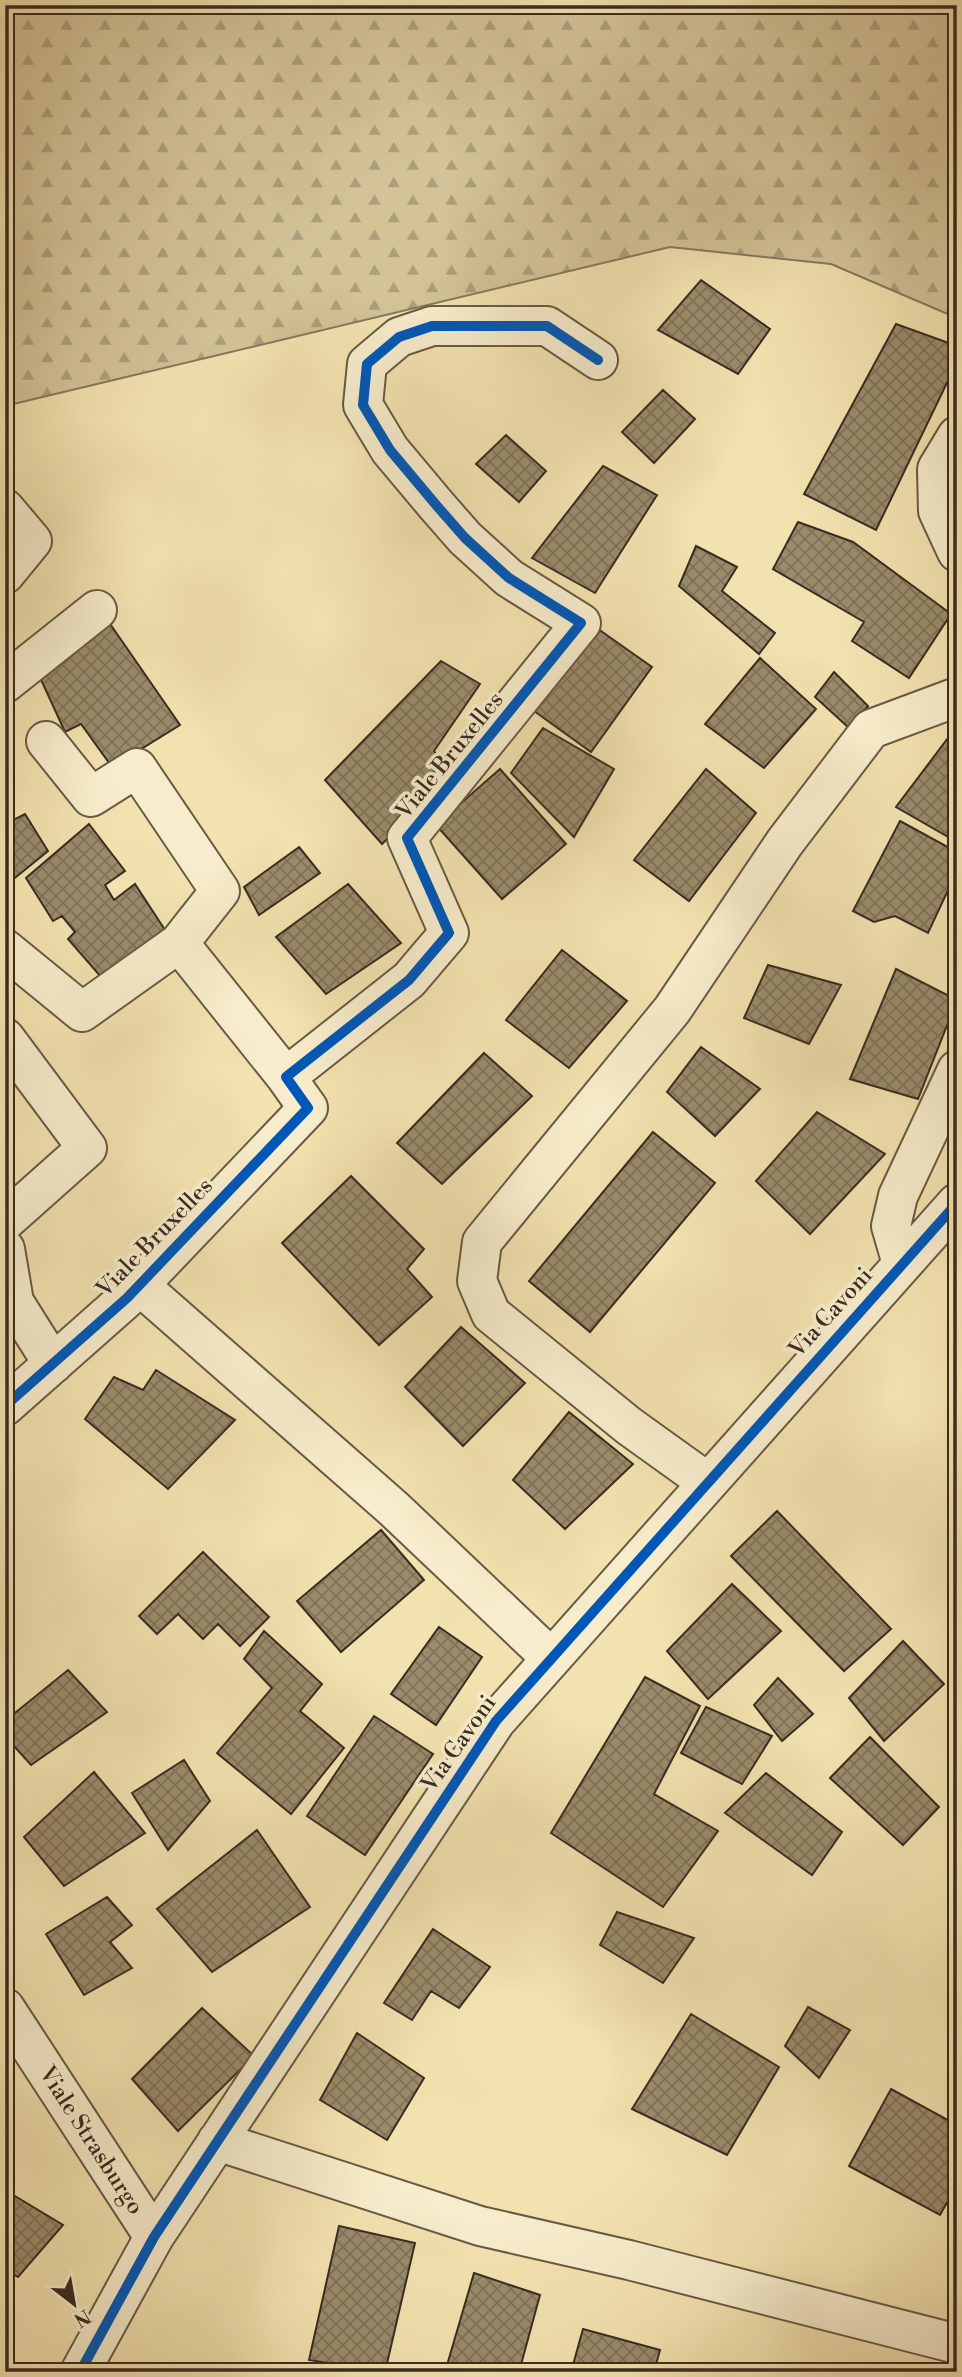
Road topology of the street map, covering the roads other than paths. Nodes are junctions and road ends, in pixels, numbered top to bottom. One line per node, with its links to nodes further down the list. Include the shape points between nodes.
1 (598, 360): 14 (street, Viale Bruxelles, via 547,326 432,326 398,337 367,364 363,405 390,450 465,538 509,578 581,623 407,838 449,933 409,980)
2 (957, 436): 4 (street, via 937,470 938,511)
3 (5, 509): 5 (street, via 32,541)
4 (957, 552)
5 (5, 574)
6 (97, 610): 7 (street)
7 (5, 683)
8 (957, 697): 22 (street, via 871,729 785,842 673,1010 482,1242 477,1281 491,1314 629,1426)
9 (46, 741): 10 (street, via 91,797 137,768 220,891)
10 (179, 943): 11 (street, via 82,1012); 14 (street)
11 (5, 949)
12 (5, 1038): 16 (street, via 87,1148)
13 (957, 1070): 18 (street, via 898,1196 891,1226)
14 (286, 1077): 19 (street, Viale Bruxelles, via 308,1108)
15 (957, 1203): 18 (street, Via Cavoni)
16 (5, 1221)
17 (5, 1249): 20 (street, via 14,1302)
18 (902, 1264): 22 (street, Via Cavoni)
19 (139, 1285): 20 (street, Viale Bruxelles); 23 (street, via 394,1509)
20 (53, 1364): 21 (street, Viale Bruxelles)
21 (5, 1406)
22 (707, 1482): 23 (street, Via Cavoni)
23 (551, 1658): 25 (street, Via Cavoni, via 496,1721)
24 (5, 2008): 26 (street, Viale Strasburgo)
25 (217, 2141): 26 (street, Via Cavoni); 27 (street, via 480,2226)
26 (154, 2237): 28 (street, Via Cavoni)
27 (957, 2344)
28 (85, 2371)

